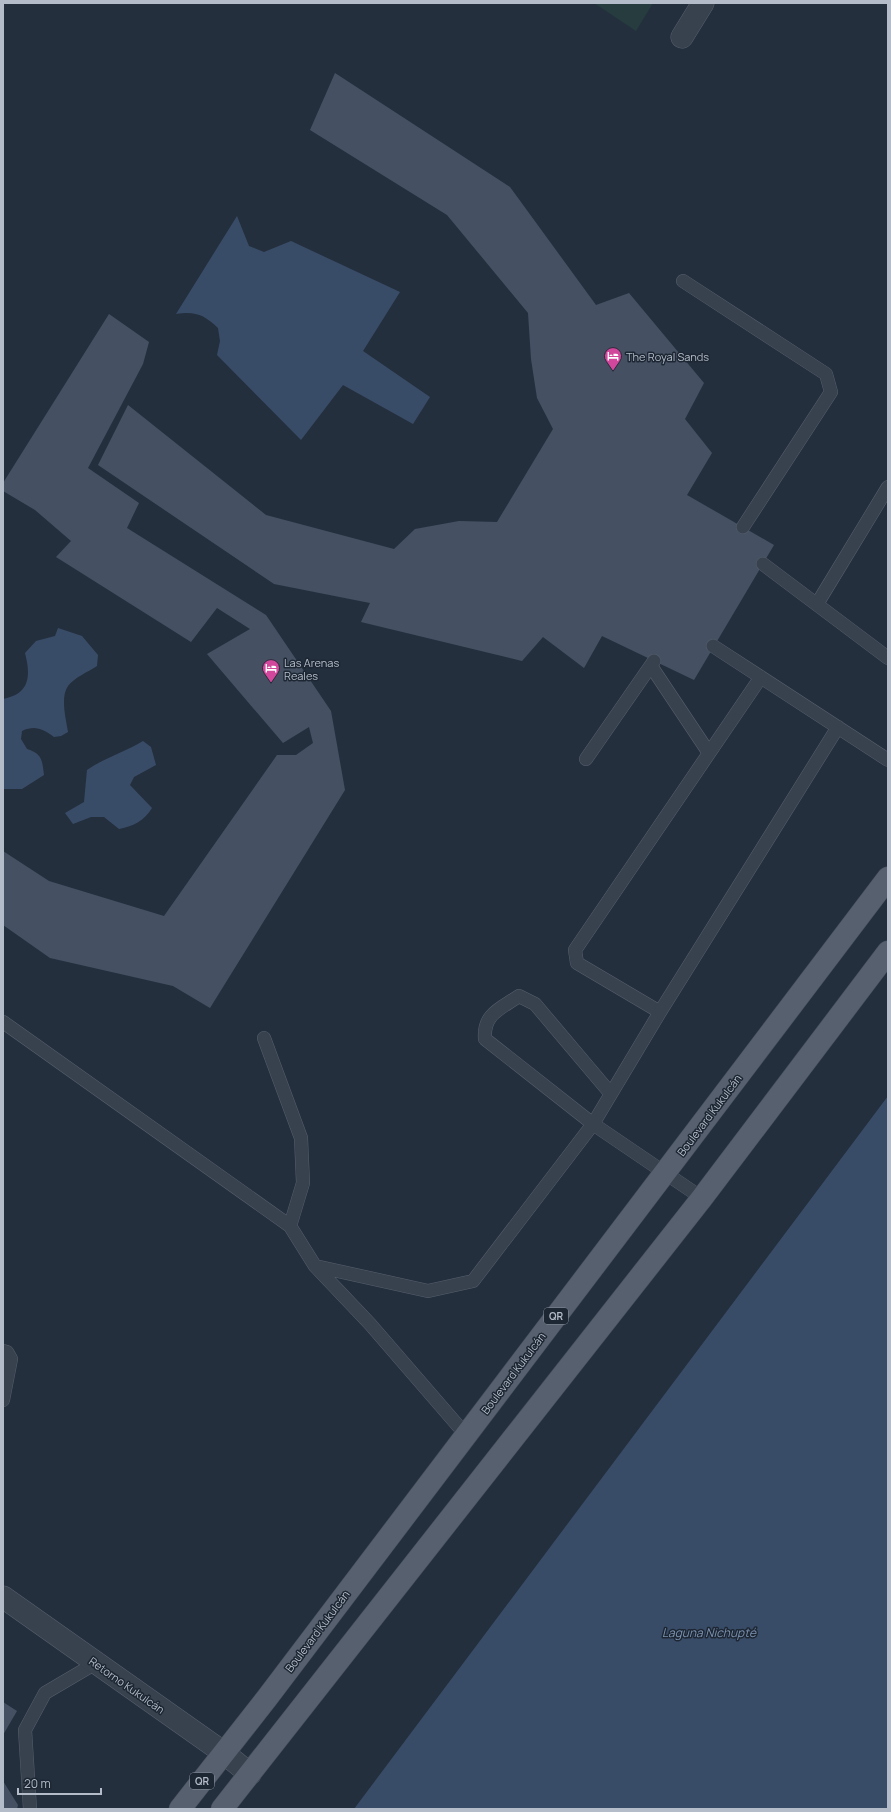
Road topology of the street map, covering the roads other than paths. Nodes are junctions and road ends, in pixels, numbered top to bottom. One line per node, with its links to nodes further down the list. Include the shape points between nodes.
1 (703, 3): 2 (street)
2 (682, 37)
3 (683, 281): 5 (lane, via 826,374 831,392)
4 (888, 488): 7 (lane)
5 (743, 527)
6 (763, 564): 7 (lane)
7 (817, 604): 9 (lane)
8 (713, 646): 10 (lane)
9 (888, 658)
10 (761, 677): 11 (lane); 12 (lane)
11 (838, 727): 14 (lane); 17 (lane)
12 (709, 753): 13 (lane, via 653,664); 17 (lane, via 574,950 577,963)
13 (586, 759)
14 (888, 760)
15 (888, 878): 22 (main road, Boulevard Kukulcán / QR)
16 (888, 952): 23 (main road)
17 (660, 1012): 20 (lane)
18 (3, 1022): 24 (lane)
19 (264, 1038): 24 (lane, via 301,1138 303,1184)
20 (611, 1094): 21 (lane); 21 (lane, via 528,999 519,996 488,1018 484,1028 485,1039)
21 (593, 1124): 22 (lane); 25 (lane, via 474,1281 428,1291)
22 (665, 1173): 23 (lane); 28 (main road, Boulevard Kukulcán / QR)
23 (702, 1198): 32 (main road)
24 (290, 1226): 25 (lane)
25 (315, 1266): 28 (lane, via 370,1324)
26 (3, 1351): 27 (lane, via 7,1352 11,1359)
27 (3, 1400)
28 (466, 1435): 31 (main road, Boulevard Kukulcán / QR)
29 (3, 1597): 30 (street, Retorno Kukulcán)
30 (96, 1663): 31 (street, Retorno Kukulcán); 33 (lane, via 45,1692 25,1730)
31 (224, 1753): 32 (street, Retorno Kukulcán); 34 (main road, Boulevard Kukulcán / QR)
32 (250, 1774): 35 (main road)
33 (30, 1809)
34 (180, 1809)
35 (222, 1809)

